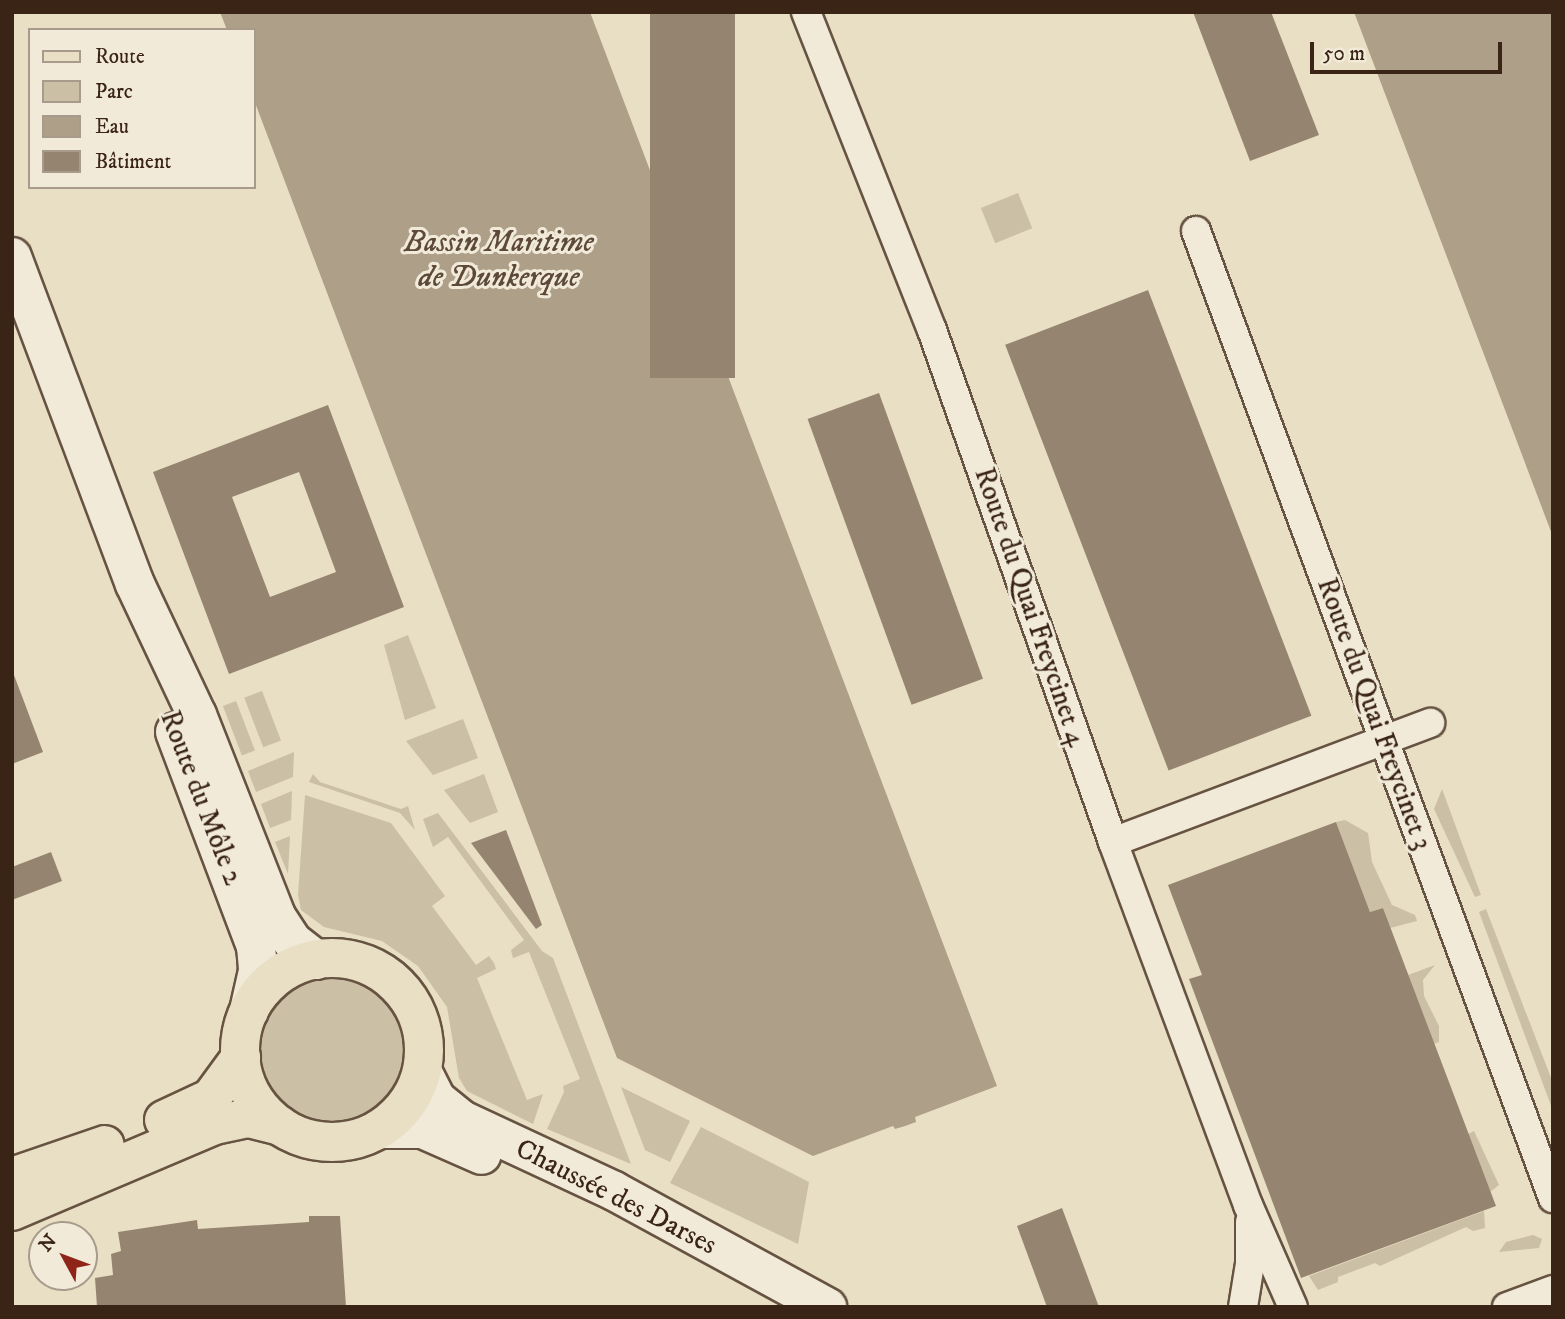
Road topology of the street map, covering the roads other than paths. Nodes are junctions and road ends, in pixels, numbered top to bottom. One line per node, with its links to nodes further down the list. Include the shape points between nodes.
1 (806, 12): 7 (street, Route du Quai Freycinet 4, via 932,330)
2 (1196, 231): 6 (street, Route du Quai Freycinet 3)
3 (12, 257): 4 (main road, Route du Môle 2)
4 (135, 584): 8 (main road, Route du Môle 2, via 197,715 276,916 292,941); 9 (main road, Route du Môle 2, via 170,717 256,946 258,971)
5 (1430, 723): 6 (street)
6 (1384, 740): 7 (street); 15 (street, Route du Quai Freycinet 3)
7 (1114, 842): 16 (street, Route du Quai Freycinet 4)
8 (316, 960): 9 (main road, via 280,974); 11 (main road, via 363,963 402,990 423,1033)
9 (249, 1011): 10 (main road)
10 (240, 1057): 12 (main road, via 250,1092); 14 (main road, via 225,1084 202,1104)
11 (422, 1071): 13 (main road, via 407,1104); 20 (main road, Chaussée des Darses, via 436,1099 462,1120 614,1191)
12 (280, 1126): 13 (main road, via 306,1139 335,1143); 17 (main road, via 249,1118 215,1125)
13 (381, 1129): 19 (main road, Chaussée des Darses, via 410,1127 452,1141 629,1226)
14 (12, 1177)
15 (1553, 1198)
16 (1248, 1205): 21 (street, Route du Quai Freycinet 4, via 1250,1264); 22 (street, Route du Quai Freycinet 4)
17 (12, 1211)
18 (1553, 1290): 23 (street)
19 (768, 1307)
20 (827, 1307)
21 (1244, 1307)
22 (1293, 1307)
23 (1507, 1307)

